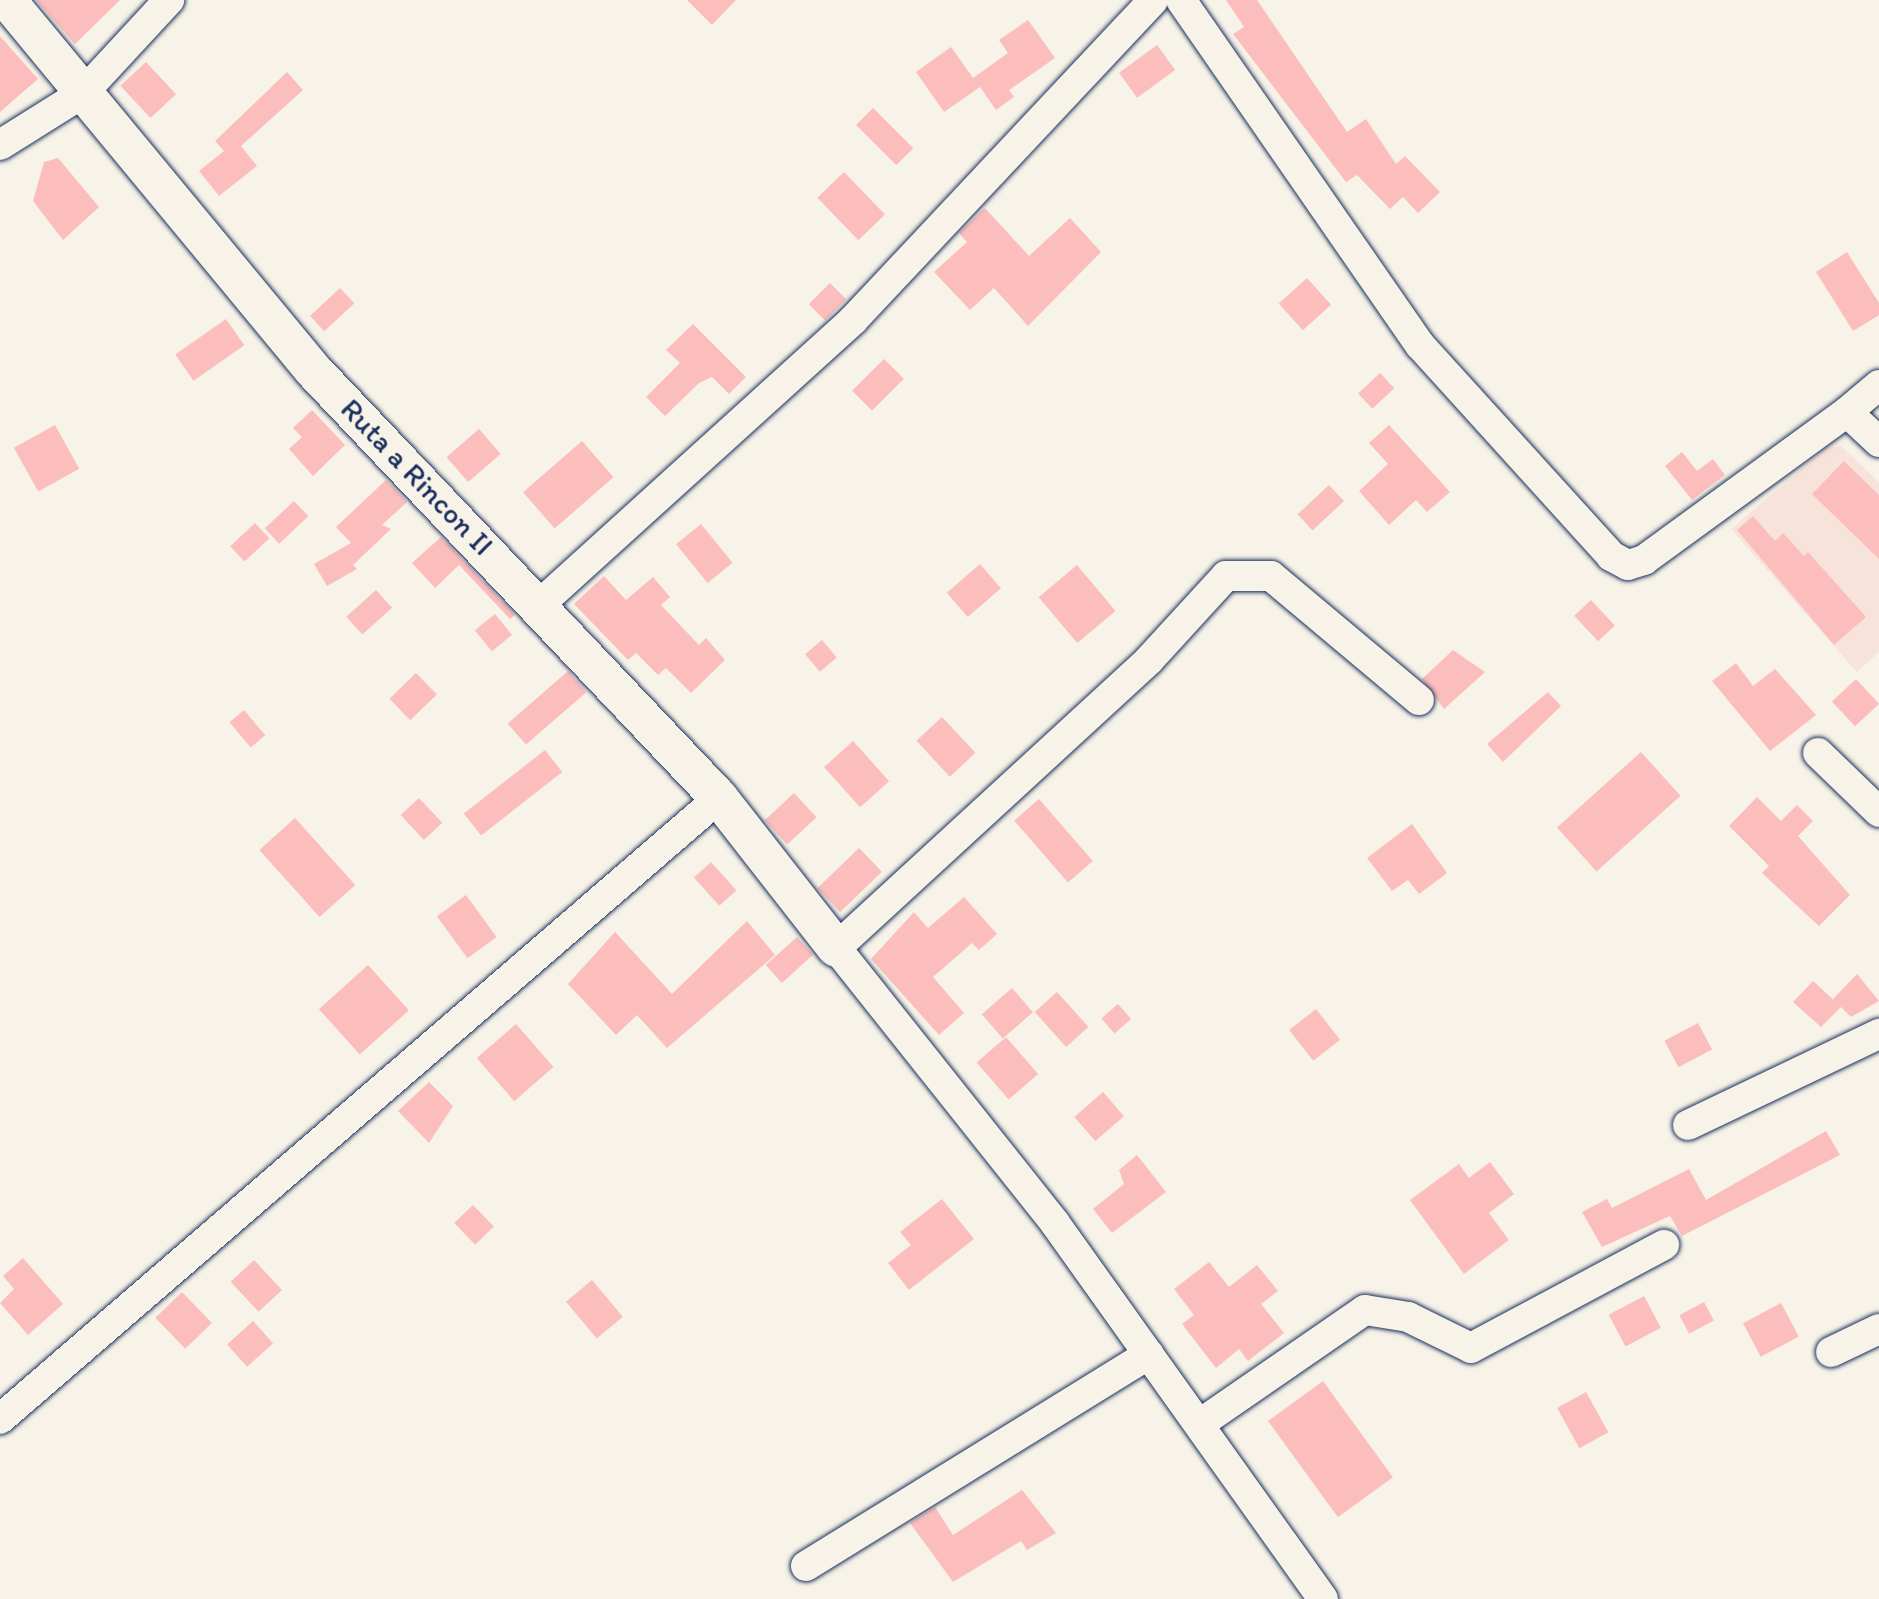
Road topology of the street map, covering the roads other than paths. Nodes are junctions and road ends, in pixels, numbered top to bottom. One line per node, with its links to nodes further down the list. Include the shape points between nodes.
1 (7, 0): 5 (street, Ruta a Rincon II)
2 (169, 0): 5 (street)
3 (1153, 0): 10 (street, via 853,320)
4 (1181, 0): 8 (street, via 1420,345 1611,556 1628,565 1644,560)
5 (83, 93): 6 (street); 10 (street, Ruta a Rincon II, via 313,370)
6 (0, 145)
7 (1879, 385): 8 (street)
8 (1847, 412): 9 (street)
9 (1879, 442)
10 (540, 604): 13 (street, Ruta a Rincon II)
11 (1419, 700): 15 (street, via 1271,576 1226,576 1149,660)
12 (1818, 753): 14 (street)
13 (719, 798): 15 (street, Ruta a Rincon II); 22 (street)
14 (1879, 812)
15 (836, 948): 21 (street, via 1055,1223)
16 (1879, 1034): 17 (street)
17 (1688, 1125)
18 (1664, 1245): 23 (street, via 1471,1348 1408,1317 1365,1310)
19 (1879, 1329): 20 (street)
20 (1831, 1352)
21 (1149, 1354): 23 (street); 24 (street)
22 (0, 1419)
23 (1201, 1423): 25 (street)
24 (806, 1566)
25 (1323, 1599)

